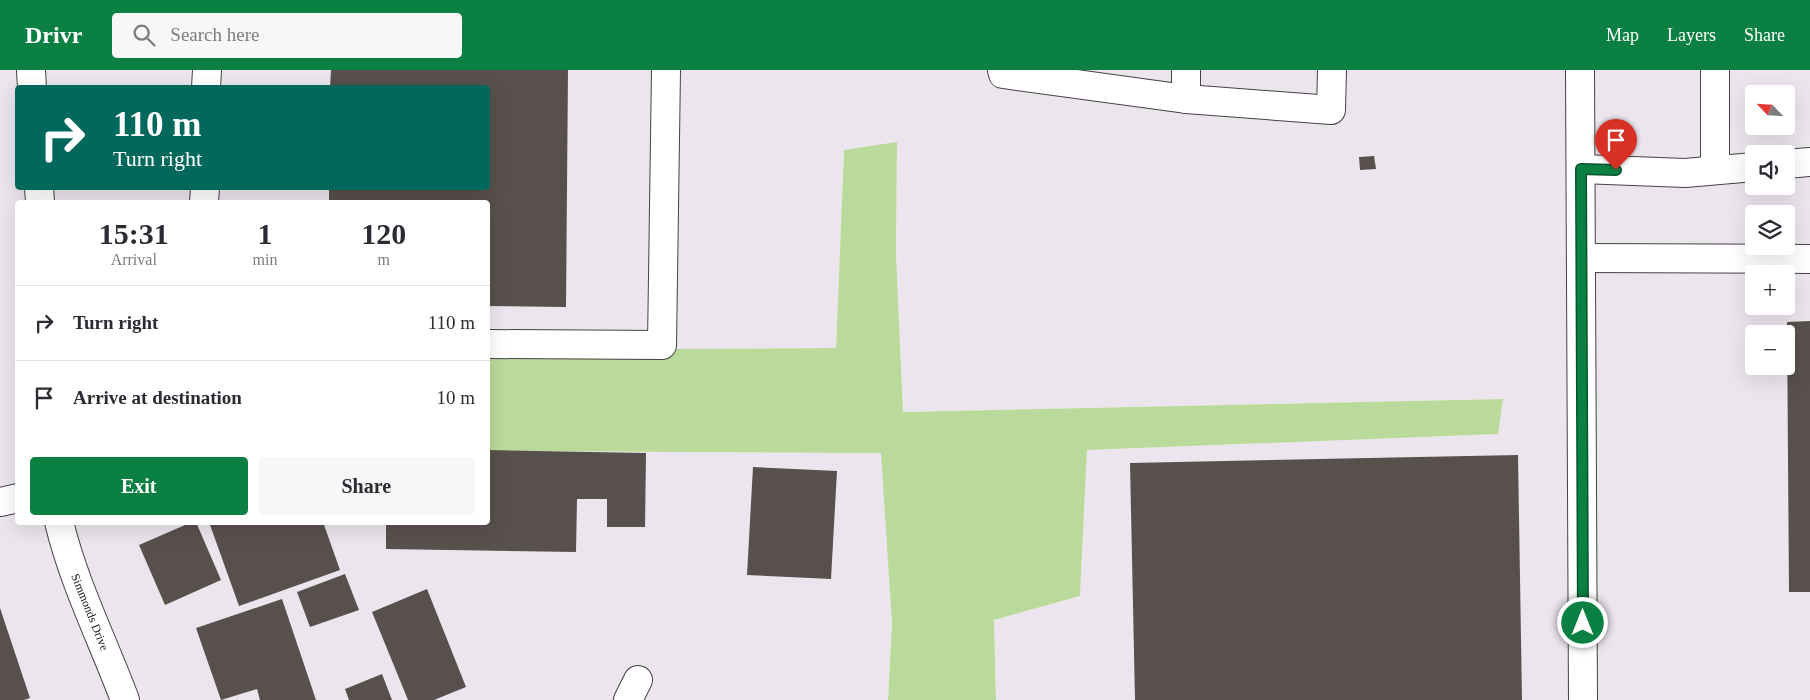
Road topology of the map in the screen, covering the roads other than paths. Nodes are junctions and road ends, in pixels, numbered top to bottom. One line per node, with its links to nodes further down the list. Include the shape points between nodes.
1 (31, 70): 9 (street)
2 (207, 70): 10 (street)
3 (666, 70): 19 (street, via 662,345)
4 (1002, 70): 11 (street, via 1003,74)
5 (1186, 70): 11 (street)
6 (1332, 70): 11 (street, via 1331,110)
7 (1580, 70): 15 (street)
8 (1715, 70): 16 (street)
9 (32, 85)
10 (206, 85)
11 (1186, 99)
12 (1810, 162): 13 (street)
13 (1795, 163)
14 (1745, 168): 16 (street)
15 (1581, 169): 16 (street, via 1685,173); 17 (street)
16 (1715, 170)
17 (1582, 258): 18 (street); 24 (street)
18 (1810, 259)
19 (490, 344)
20 (15, 499): 21 (street)
21 (0, 502)
22 (60, 525): 23 (street, Simmonds Drive, via 67,554)
23 (125, 700)
24 (1583, 700)

